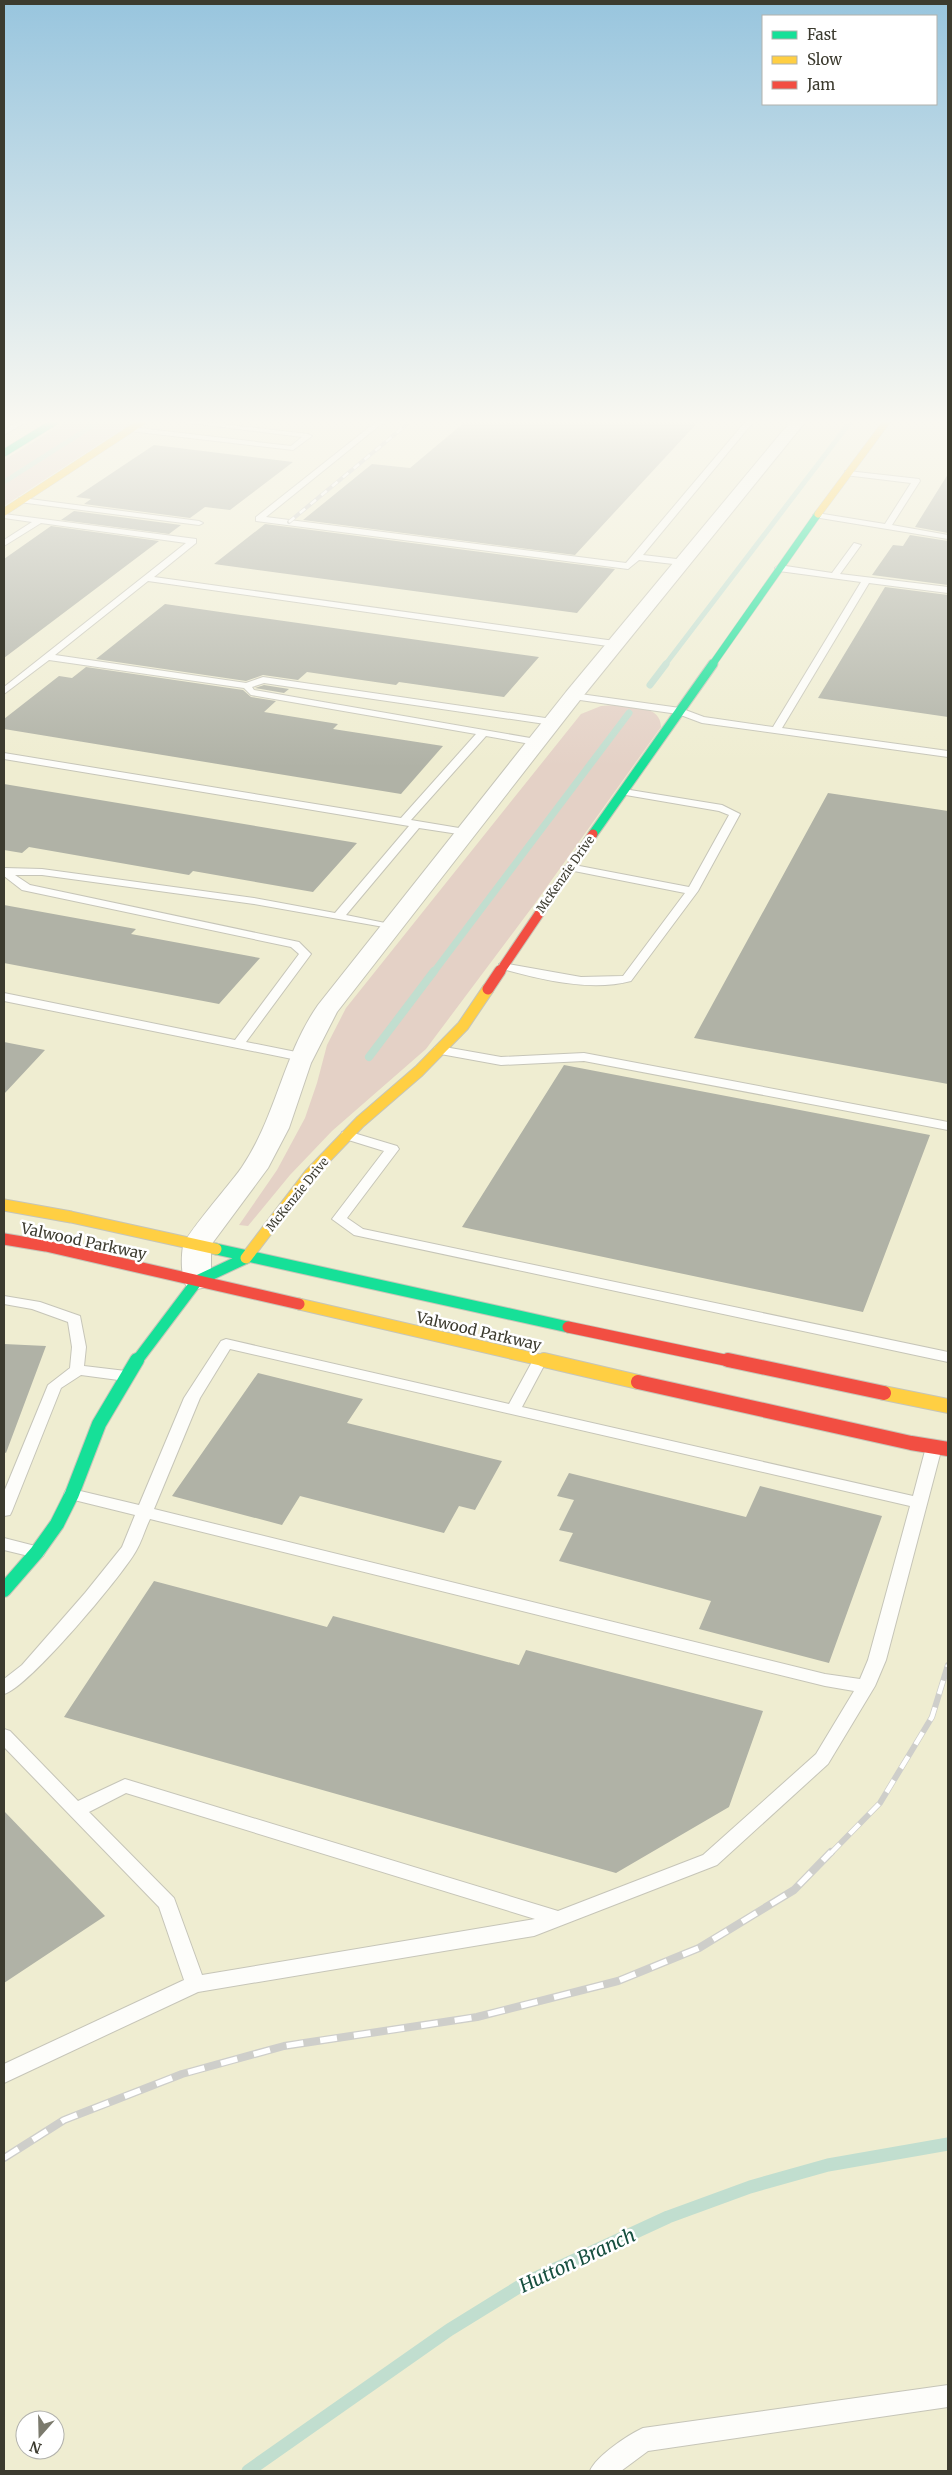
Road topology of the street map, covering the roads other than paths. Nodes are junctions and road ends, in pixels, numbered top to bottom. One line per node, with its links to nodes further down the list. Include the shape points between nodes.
1 (15, 536): 7 (lane)
2 (158, 536): 13 (lane, via 193,541)
3 (396, 536): 9 (lane, via 628,566)
4 (653, 536): 9 (lane)
5 (703, 536): 10 (street)
6 (802, 536): 11 (street, McKenzie Drive)
7 (4, 544)
8 (857, 546): 12 (lane)
9 (637, 556): 10 (lane)
10 (682, 562): 16 (street)
11 (779, 568): 12 (lane); 23 (street, McKenzie Drive)
12 (834, 576): 14 (lane)
13 (146, 578): 16 (lane); 17 (lane)
14 (866, 580): 15 (lane); 25 (lane)
15 (948, 590)
16 (615, 644): 22 (street)
17 (47, 657): 19 (lane); 20 (lane)
18 (4, 677): 19 (lane)
19 (18, 680): 21 (lane)
20 (247, 686): 24 (lane, via 263,680); 26 (lane, via 251,692)
21 (4, 691)
22 (572, 696): 23 (lane); 24 (street)
23 (680, 711): 25 (lane, via 702,720); 30 (street, McKenzie Drive)
24 (552, 722): 27 (street)
25 (776, 730): 28 (lane)
26 (484, 733): 27 (lane); 31 (lane)
27 (536, 742): 33 (street)
28 (948, 754)
29 (4, 756): 31 (lane)
30 (624, 792): 34 (street, McKenzie Drive); 35 (lane, via 722,808 735,814)
31 (403, 822): 32 (lane)
32 (416, 824): 33 (lane); 36 (lane)
33 (465, 832): 37 (street)
34 (569, 868): 35 (lane); 38 (street, McKenzie Drive)
35 (692, 891): 38 (lane, via 627,978 606,983 574,980)
36 (338, 917): 37 (lane); 40 (lane, via 254,901 51,873 4,871 26,888 295,944 305,954)
37 (391, 927): 42 (street, via 326,1010)
38 (503, 966): 41 (street, McKenzie Drive, via 463,1026)
39 (4, 997): 40 (lane)
40 (238, 1044): 42 (lane)
41 (439, 1050): 43 (lane, via 501,1061 584,1057); 44 (street, McKenzie Drive)
42 (302, 1058): 47 (street, via 276,1128 255,1168)
43 (948, 1126)
44 (347, 1135): 48 (street, McKenzie Drive, via 310,1174); 51 (lane, via 392,1149 339,1219 359,1232)
45 (4, 1205): 47 (street, Valwood Parkway)
46 (4, 1239): 49 (street, Valwood Parkway)
47 (196, 1245): 48 (street, Valwood Parkway); 49 (street)
48 (248, 1257): 49 (street, McKenzie Drive); 55 (street, Valwood Parkway)
49 (197, 1281): 52 (street, Valwood Parkway); 54 (street, McKenzie Drive)
50 (4, 1300): 53 (lane, via 35,1305 74,1319 79,1347)
51 (948, 1357)
52 (540, 1360): 56 (lane); 57 (street, Valwood Parkway)
53 (78, 1370): 54 (lane); 60 (lane, via 55,1385)
54 (126, 1376): 58 (street, McKenzie Drive, via 99,1424)
55 (948, 1406)
56 (513, 1410): 59 (lane); 61 (lane, via 226,1344 192,1398)
57 (941, 1448): 59 (lane)
58 (72, 1494): 61 (lane); 63 (street, McKenzie Drive, via 57,1524)
59 (919, 1503): 65 (lane, via 877,1660)
60 (4, 1511)
61 (144, 1511): 65 (lane, via 825,1680); 66 (lane, via 128,1549 91,1597 28,1669)
62 (4, 1544): 63 (lane)
63 (37, 1552): 64 (street, McKenzie Drive)
64 (4, 1590)
65 (866, 1686): 69 (lane, via 822,1759 710,1860)
66 (4, 1688)
67 (4, 1736): 68 (lane)
68 (76, 1810): 69 (lane, via 125,1786); 70 (lane, via 167,1903)
69 (559, 1919): 70 (lane, via 534,1928)
70 (195, 1984): 71 (lane)
71 (4, 2074)
72 (948, 2396): 73 (lane, via 643,2440)
73 (602, 2471)

